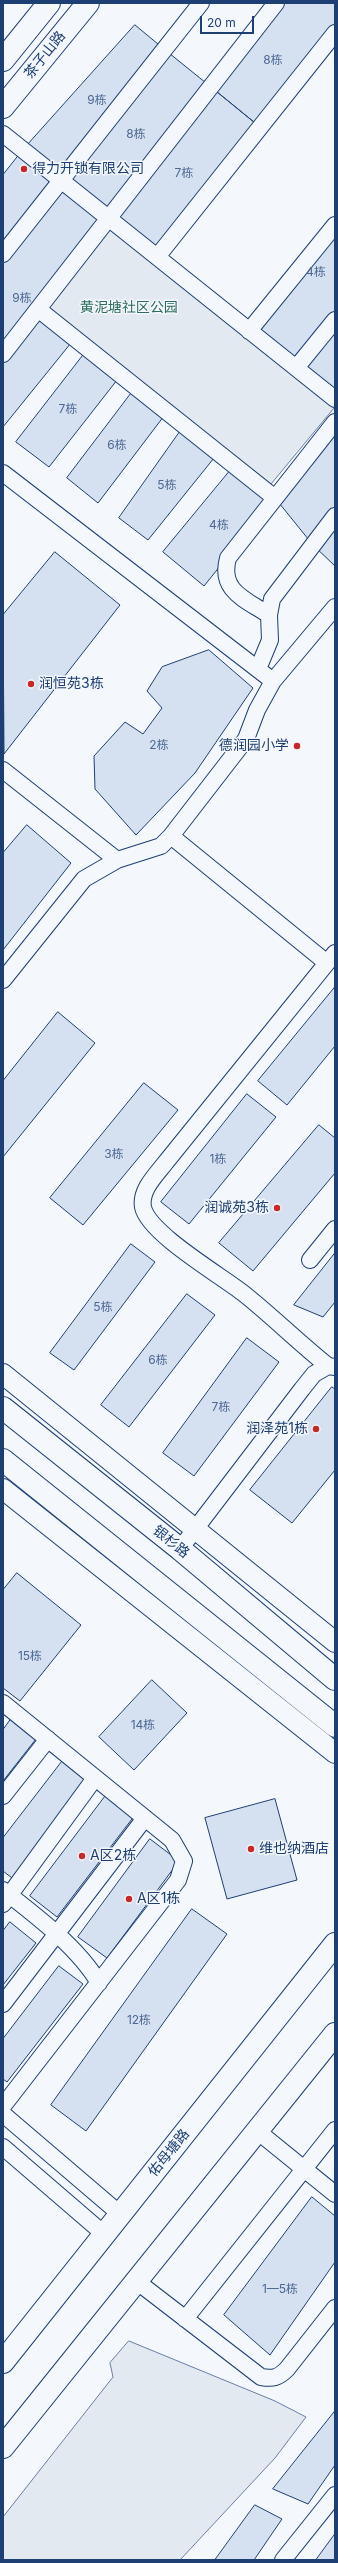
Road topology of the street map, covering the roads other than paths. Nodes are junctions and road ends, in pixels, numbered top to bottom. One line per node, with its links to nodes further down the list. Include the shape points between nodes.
1 (49, 3): 6 (main road, 茶子山路)
2 (88, 3): 7 (main road, 茶子山路)
3 (201, 3): 9 (street)
4 (276, 3): 10 (street)
5 (335, 33): 13 (street)
6 (3, 60)
7 (3, 107)
8 (3, 134): 9 (street)
9 (61, 181): 10 (street); 12 (street)
10 (109, 218): 13 (street); 14 (street)
11 (335, 225): 16 (street)
12 (3, 254)
13 (157, 257): 16 (street)
14 (38, 309): 17 (street); 22 (street)
15 (335, 320): 18 (street)
16 (249, 330): 18 (street)
17 (3, 354)
18 (296, 368): 19 (street)
19 (335, 399)
20 (335, 422): 22 (street)
21 (3, 473): 26 (street)
22 (275, 498): 25 (street, via 228,558 225,570 225,579 237,594)
23 (335, 516): 25 (street, via 276,592)
24 (335, 607): 27 (street)
25 (269, 615): 26 (street, via 270,640)
26 (258, 669): 27 (street)
27 (273, 681): 29 (street, via 257,710 246,739)
28 (3, 770): 30 (street)
29 (171, 836): 30 (street, via 161,846); 31 (street)
30 (117, 860): 32 (street, via 84,879)
31 (332, 958): 35 (street, via 166,1162 142,1198 145,1214 150,1222)
32 (3, 980)
33 (335, 1229): 34 (street)
34 (310, 1260)
35 (333, 1366): 40 (street, via 314,1374)
36 (3, 1374): 40 (street, 银杉路)
37 (3, 1408): 41 (main road, 银杉路)
38 (3, 1460): 45 (main road)
39 (3, 1489): 47 (street)
40 (197, 1528): 41 (street); 42 (street, 银杉路)
41 (180, 1549): 43 (main road, 银杉路)
42 (335, 1642)
43 (335, 1680)
44 (3, 1703): 46 (street)
45 (335, 1726)
46 (48, 1739): 48 (street); 49 (street)
47 (335, 1753)
48 (96, 1778): 50 (street); 51 (street)
49 (3, 1796)
50 (145, 1818): 52 (street); 54 (street, via 178,1847 184,1862 182,1872)
51 (5, 1896): 52 (street)
52 (56, 1934): 54 (street, via 93,1972); 55 (street)
53 (335, 1944): 64 (main road, 佑母塘路)
54 (99, 1983): 57 (street)
55 (3, 2004)
56 (335, 2034): 59 (main road)
57 (3, 2106)
58 (3, 2114): 64 (street)
59 (256, 2130): 62 (street); 66 (main road)
60 (335, 2130): 62 (street)
61 (3, 2147): 65 (street)
62 (304, 2170): 63 (street); 68 (street)
63 (335, 2194)
64 (120, 2214): 65 (main road, 佑母塘路)
65 (104, 2234): 69 (main road, 佑母塘路)
66 (135, 2280): 68 (street); 70 (main road)
67 (335, 2308): 68 (street, via 287,2369 278,2377 270,2379 261,2377)
68 (185, 2319)
69 (3, 2362)
70 (3, 2447)
71 (335, 2495): 72 (street)
72 (283, 2560)

